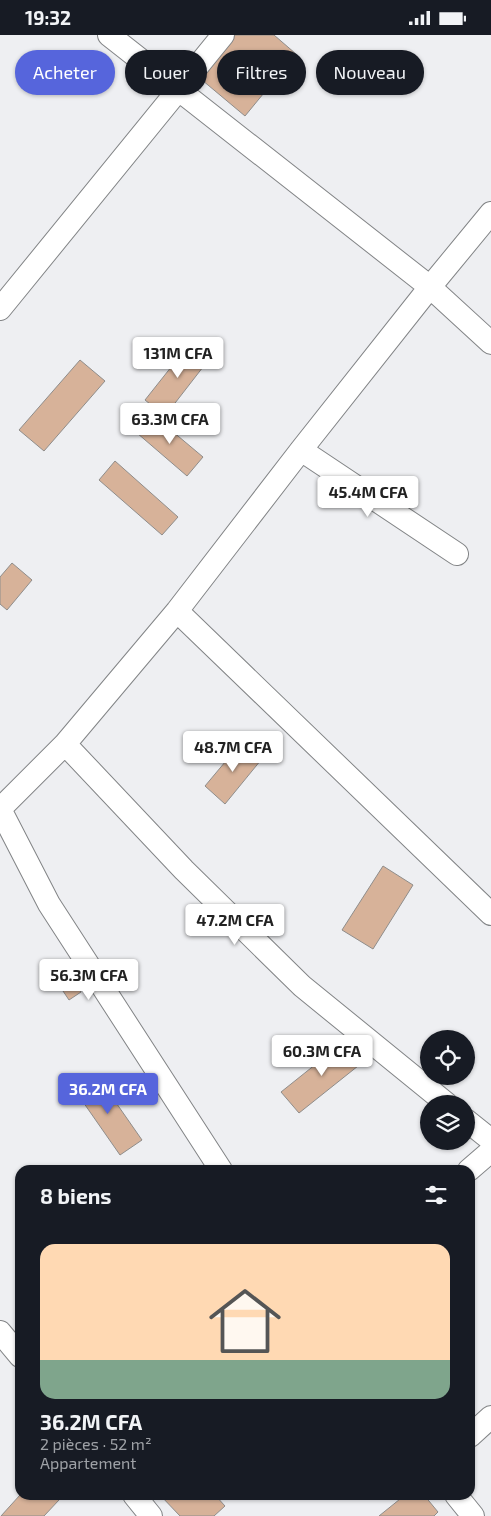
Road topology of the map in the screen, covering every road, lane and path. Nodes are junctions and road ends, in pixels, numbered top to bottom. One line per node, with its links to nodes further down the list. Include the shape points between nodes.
1 (108, 35): 3 (street)
2 (223, 35): 4 (street)
3 (127, 50)
4 (207, 54)
5 (173, 95): 9 (street)
6 (183, 95): 8 (street)
7 (491, 213): 8 (street)
8 (430, 287): 10 (street); 11 (street)
9 (0, 309)
10 (491, 343)
11 (301, 450): 12 (street); 13 (street)
12 (457, 554)
13 (177, 611): 14 (street); 16 (street)
14 (65, 744): 15 (street); 17 (street, via 302,986)
15 (0, 809): 21 (street, via 49,904)
16 (491, 914)
17 (435, 1095)
18 (475, 1127): 19 (street)
19 (491, 1140)
20 (491, 1151): 22 (street)
21 (217, 1165)
22 (474, 1165)
23 (0, 1332): 24 (street)
24 (15, 1350)
25 (491, 1417): 26 (street)
26 (475, 1431)
27 (138, 1500): 29 (street)
28 (460, 1500): 30 (street)
29 (151, 1516)
30 (473, 1516)

